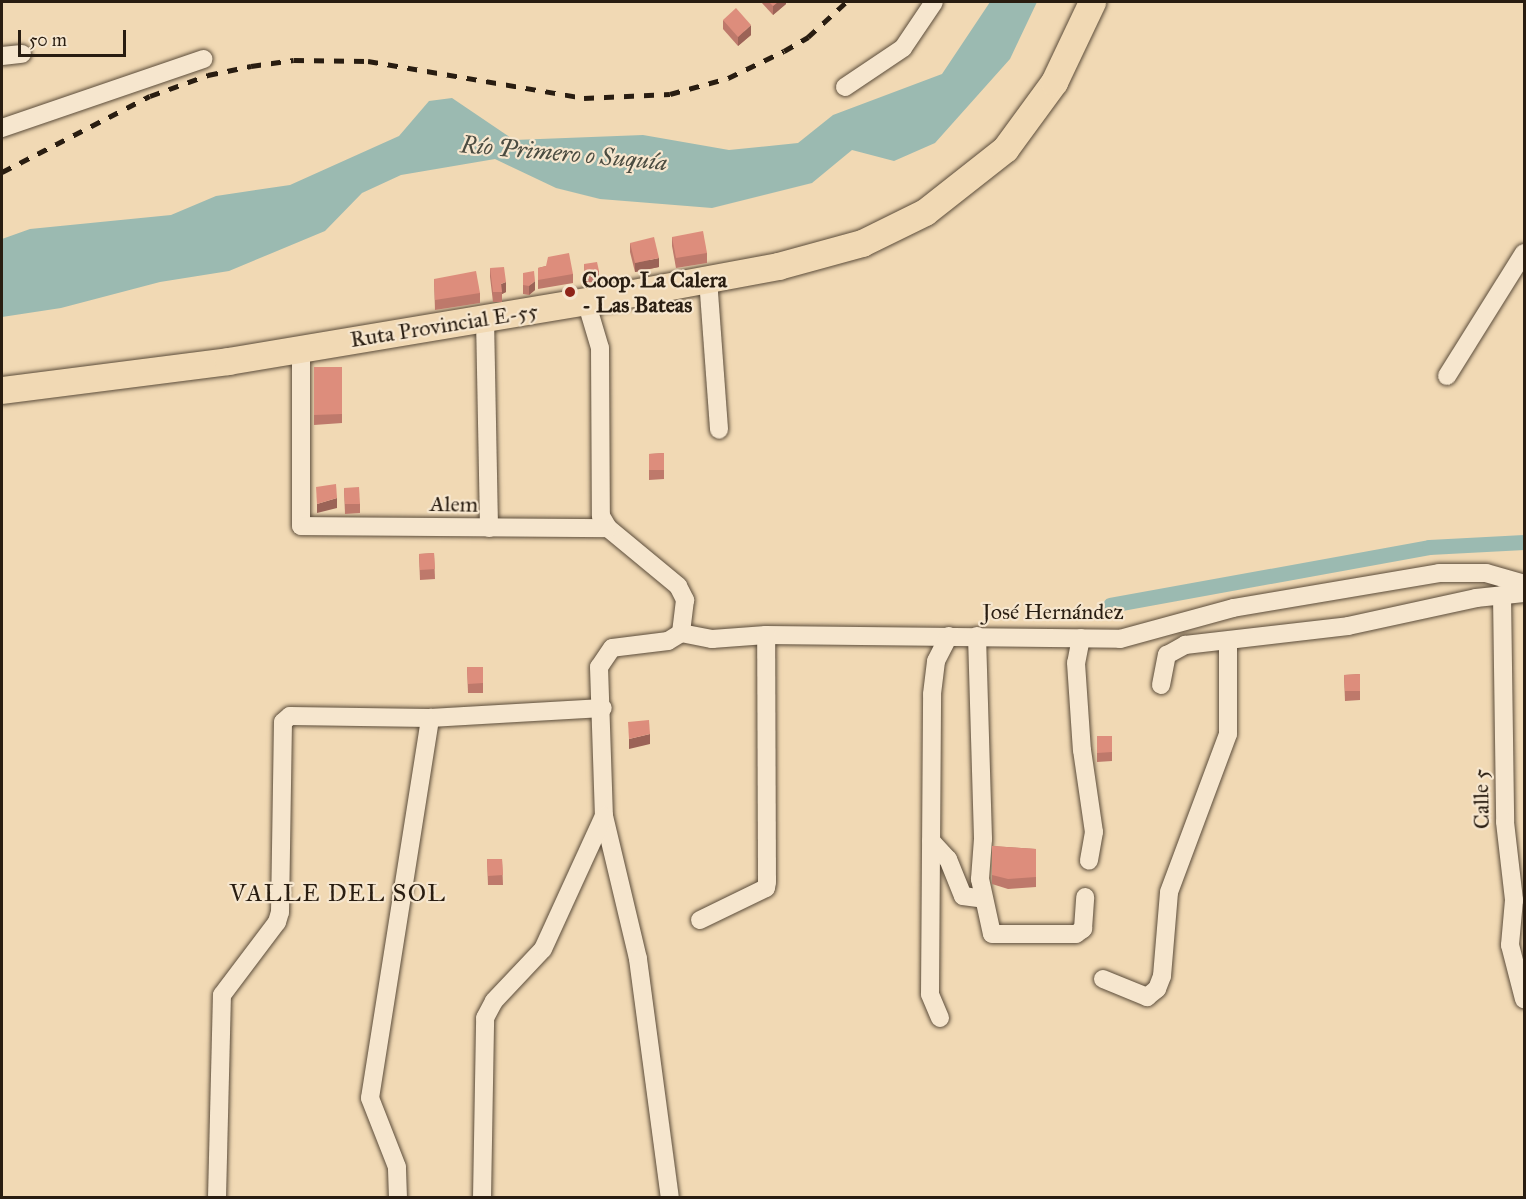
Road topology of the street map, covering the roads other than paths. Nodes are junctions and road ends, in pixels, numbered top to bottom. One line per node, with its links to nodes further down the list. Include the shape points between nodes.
1 (934, 2): 6 (street, via 903,48)
2 (1092, 2): 9 (main road, Ruta Provincial E-55, via 1068,57 1038,106 1005,148 947,197 907,223 838,251)
3 (22, 54): 4 (street)
4 (2, 56)
5 (203, 58): 7 (street)
6 (845, 87)
7 (2, 128)
8 (1524, 253): 13 (street)
9 (708, 279): 10 (main road, Ruta Provincial E-55); 15 (street)
10 (586, 301): 11 (main road, Ruta Provincial E-55); 17 (street, via 600,348 600,503)
11 (485, 318): 12 (main road, Ruta Provincial E-55); 16 (street)
12 (301, 349): 14 (main road, Ruta Provincial E-55); 16 (street, Alem, via 301,526)
13 (1447, 376)
14 (2, 390)
15 (719, 430)
16 (489, 528): 17 (street, Alem)
17 (608, 528): 21 (street, via 678,586 685,600)
18 (1524, 584): 25 (street, José Hernández, via 1486,573 1439,573 1233,608 1139,636)
19 (1524, 593): 20 (street)
20 (1502, 595): 26 (street, via 1348,626); 35 (street, Calle 5, via 1505,822)
21 (681, 633): 22 (street, José Hernández, via 712,639); 28 (street, via 668,641 612,648 599,667)
22 (766, 635): 23 (street, José Hernández); 36 (street, via 766,888)
23 (949, 636): 24 (street, José Hernández); 31 (street, via 933,675)
24 (977, 636): 25 (street, José Hernández); 34 (street, via 983,839 980,879)
25 (1081, 638): 32 (street, via 1076,663 1094,832)
26 (1228, 641): 27 (street, via 1174,648 1164,662); 37 (street, via 1228,734 1169,892 1162,976 1157,989 1147,997)
27 (1161, 685)
28 (603, 708): 29 (street); 30 (street)
29 (430, 718): 40 (street, via 290,716 283,722 280,912 277,922 222,996); 41 (street, via 370,1098 397,1167)
30 (604, 816): 42 (street, via 543,950 494,1001 485,1018); 43 (street, via 638,958)
31 (931, 841): 34 (street, via 948,859 963,896); 39 (street, via 930,994)
32 (1089, 861)
33 (1085, 897): 34 (street, via 1083,929 1076,934 998,937 992,934)
34 (984, 899)
35 (1519, 900): 38 (street, Calle 5, via 1510,945)
36 (700, 920)
37 (1103, 979)
38 (1524, 999)
39 (940, 1018)
40 (217, 1197)
41 (398, 1197)
42 (482, 1197)
43 (670, 1197)

